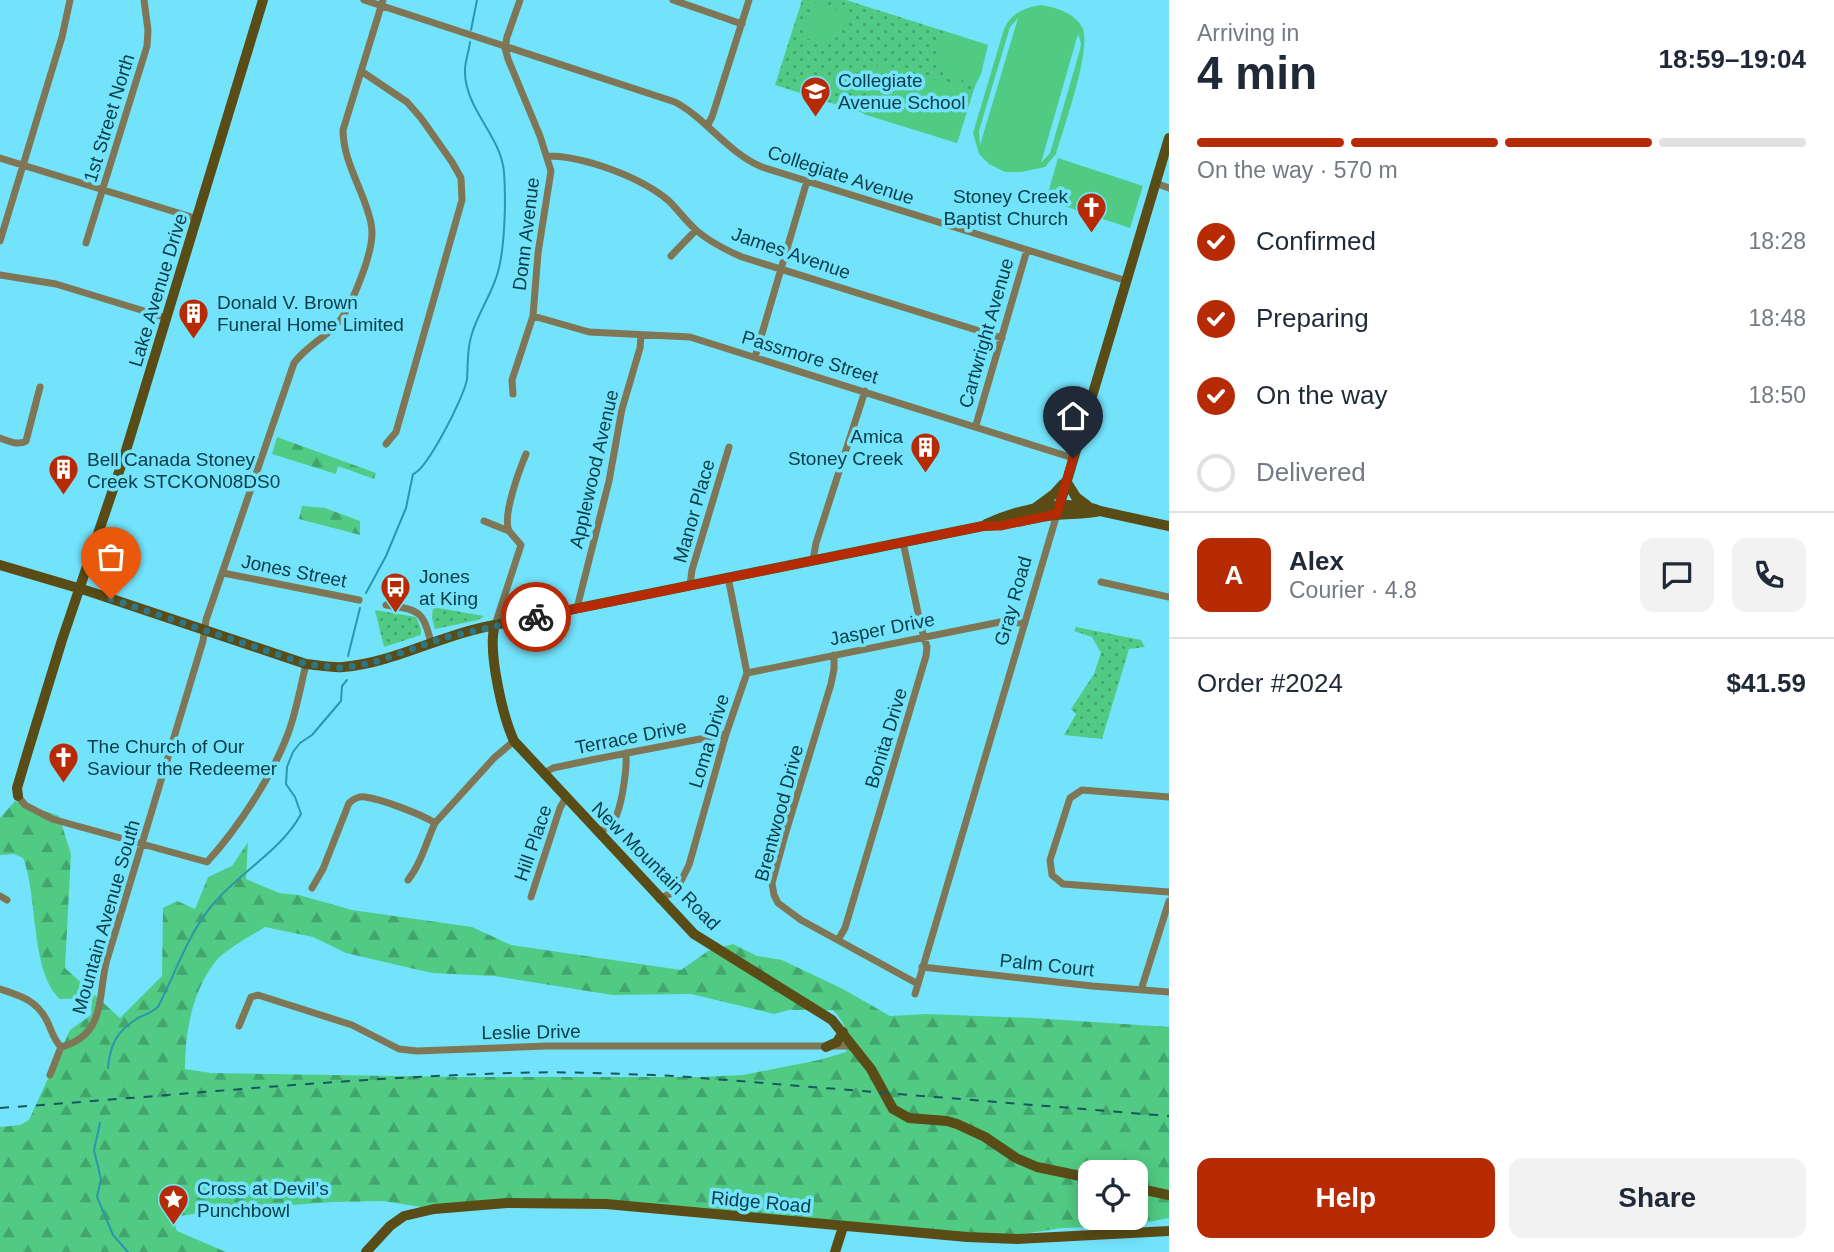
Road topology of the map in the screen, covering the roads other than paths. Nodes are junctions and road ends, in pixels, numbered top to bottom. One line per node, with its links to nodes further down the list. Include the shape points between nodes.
1 (70, 0): 16 (street)
2 (144, 0): 20 (street, 1st Street North, via 147,47)
3 (263, 0): 21 (main road, Lake Avenue Drive)
4 (364, 0): 8 (street, Collegiate Avenue)
5 (520, 0): 10 (street)
6 (673, 0): 9 (street)
7 (749, 0): 9 (street)
8 (382, 3): 10 (street, Collegiate Avenue); 11 (street, Mountain Avenue South)
9 (742, 24): 12 (street)
10 (505, 48): 12 (street, Collegiate Avenue, via 675,102); 14 (street, Donn Avenue)
11 (361, 71): 40 (street, via 407,102 461,177 462,200 396,432); 55 (street, Mountain Avenue South, via 343,144 368,212 370,246 345,315 294,363)
12 (707, 126): 17 (street, Collegiate Avenue, via 752,163)
13 (1169, 138): 18 (main road, Gray Road)
14 (547, 156): 22 (street, James Avenue, via 563,156 648,186); 30 (street, Donn Avenue, via 551,171)
15 (0, 158): 16 (street)
16 (23, 165): 20 (street); 23 (street)
17 (807, 181): 25 (street, Collegiate Avenue); 27 (street)
18 (1155, 184): 19 (street); 29 (main road, Gray Road)
19 (1169, 188)
20 (103, 190): 21 (street); 24 (street, 1st Street North)
21 (198, 219): 31 (main road, Lake Avenue Drive)
22 (695, 230): 26 (street); 27 (street, James Avenue, via 723,249)
23 (0, 241)
24 (86, 243)
25 (1027, 250): 29 (street, Collegiate Avenue); 33 (street, Cartwright Avenue)
26 (671, 256)
27 (781, 269): 33 (street, James Avenue); 34 (street)
28 (0, 275): 31 (street, via 56,284)
29 (1127, 281): 43 (main road, Gray Road)
30 (533, 316): 32 (street, Passmore Street, via 574,330); 37 (street, Donn Avenue, via 512,380)
31 (167, 318): 59 (main road, Lake Avenue Drive)
32 (642, 336): 34 (street, Passmore Street, via 690,337); 63 (street, Applewood Avenue)
33 (1002, 338): 38 (street, Cartwright Avenue)
34 (755, 357): 36 (street, Passmore Street)
35 (40, 387): 39 (street, via 26,441)
36 (865, 391): 38 (street, Passmore Street); 53 (street)
37 (513, 394)
38 (976, 425): 43 (street, Passmore Street)
39 (0, 438)
40 (386, 444)
41 (729, 447): 58 (street, Manor Place)
42 (526, 454): 51 (street, via 512,491)
43 (1073, 458): 44 (main road, Gray Road)
44 (1066, 481): 45 (main road, via 1076,497); 46 (main road, Gray Road); 47 (main road)
45 (1095, 509): 46 (main road, via 1088,514); 50 (main road)
46 (1058, 510): 47 (main road); 49 (main road, via 1000,526); 64 (street, Gray Road)
47 (1026, 512): 49 (main road)
48 (484, 521): 51 (street)
49 (983, 526): 52 (main road)
50 (1169, 526)
51 (509, 531): 65 (street, via 521,545)
52 (903, 542): 53 (main road); 67 (street, Bonita Drive)
53 (813, 559): 56 (main road)
54 (0, 565): 59 (main road)
55 (223, 573): 61 (street, Jones Street); 66 (street, Mountain Avenue South)
56 (728, 577): 58 (main road); 71 (street, Loma Drive)
57 (1101, 582): 60 (street)
58 (691, 585): 63 (main road)
59 (80, 589): 66 (main road); 76 (main road, Lake Avenue Drive, via 27,751)
60 (1169, 597)
61 (359, 600)
62 (386, 605): 68 (street, via 421,614)
63 (577, 608): 65 (main road)
64 (1025, 623): 67 (street, Jasper Drive, via 1000,622); 89 (street, Gray Road)
65 (495, 625): 68 (main road); 73 (main road, New Mountain Road, via 494,658)
66 (204, 630): 70 (main road); 81 (street, Mountain Avenue South)
67 (924, 637): 69 (street, Jasper Drive); 88 (street, Bonita Drive, via 923,668)
68 (431, 643): 70 (main road, via 372,663 341,668)
69 (834, 655): 71 (street, Jasper Drive); 88 (street, Brentwood Drive, via 831,684 772,883 778,903)
70 (306, 664): 81 (street, via 280,752 207,862)
71 (747, 673): 72 (street, Loma Drive)
72 (726, 734): 74 (street, Terrace Drive); 86 (street, Loma Drive, via 689,865 676,891)
73 (514, 741): 75 (main road, New Mountain Road); 79 (street)
74 (626, 753): 75 (street, Terrace Drive); 80 (street, via 616,815 612,824)
75 (542, 774): 78 (main road, New Mountain Road)
76 (18, 796): 81 (street, via 25,806 52,819)
77 (1169, 797): 84 (street, via 1082,790 1070,798 1050,860 1052,875 1063,884)
78 (565, 799): 80 (main road, New Mountain Road); 85 (street, Hill Place)
79 (435, 823): 82 (street); 83 (street, via 356,798 349,803)
80 (597, 833): 86 (main road, New Mountain Road)
81 (142, 845): 99 (street, Mountain Avenue South, via 106,963 96,1021 71,1045)
82 (408, 880)
83 (312, 888)
84 (1169, 892)
85 (531, 897)
86 (658, 899): 96 (main road, New Mountain Road, via 694,934 832,1020)
87 (1169, 901): 92 (street)
88 (838, 940): 90 (street, Brentwood Drive)
89 (922, 967): 90 (street, Gray Road); 92 (street, Palm Court)
90 (918, 984): 94 (street, Gray Road)
91 (0, 989): 99 (street, via 31,1000)
92 (1141, 990): 93 (street, Palm Court)
93 (1169, 992)
94 (915, 994)
95 (239, 1026): 98 (street, Leslie Drive, via 251,997 258,995 367,1031 399,1049 416,1051 546,1046)
96 (843, 1032): 97 (main road, New Mountain Road); 98 (main road, via 837,1042)
97 (854, 1046): 98 (street, Leslie Drive); 101 (main road, New Mountain Road, via 898,1113 947,1121 1037,1167)
98 (826, 1047)
99 (61, 1048): 100 (street)
100 (50, 1075)
101 (1078, 1176)
102 (1148, 1191): 103 (main road)
103 (1169, 1195)
104 (843, 1227): 105 (main road, Ridge Road, via 1017,1239); 106 (main road, Ridge Road, via 606,1205 507,1203 404,1216); 107 (main road)
105 (1169, 1231)
106 (366, 1252)
107 (835, 1252)

